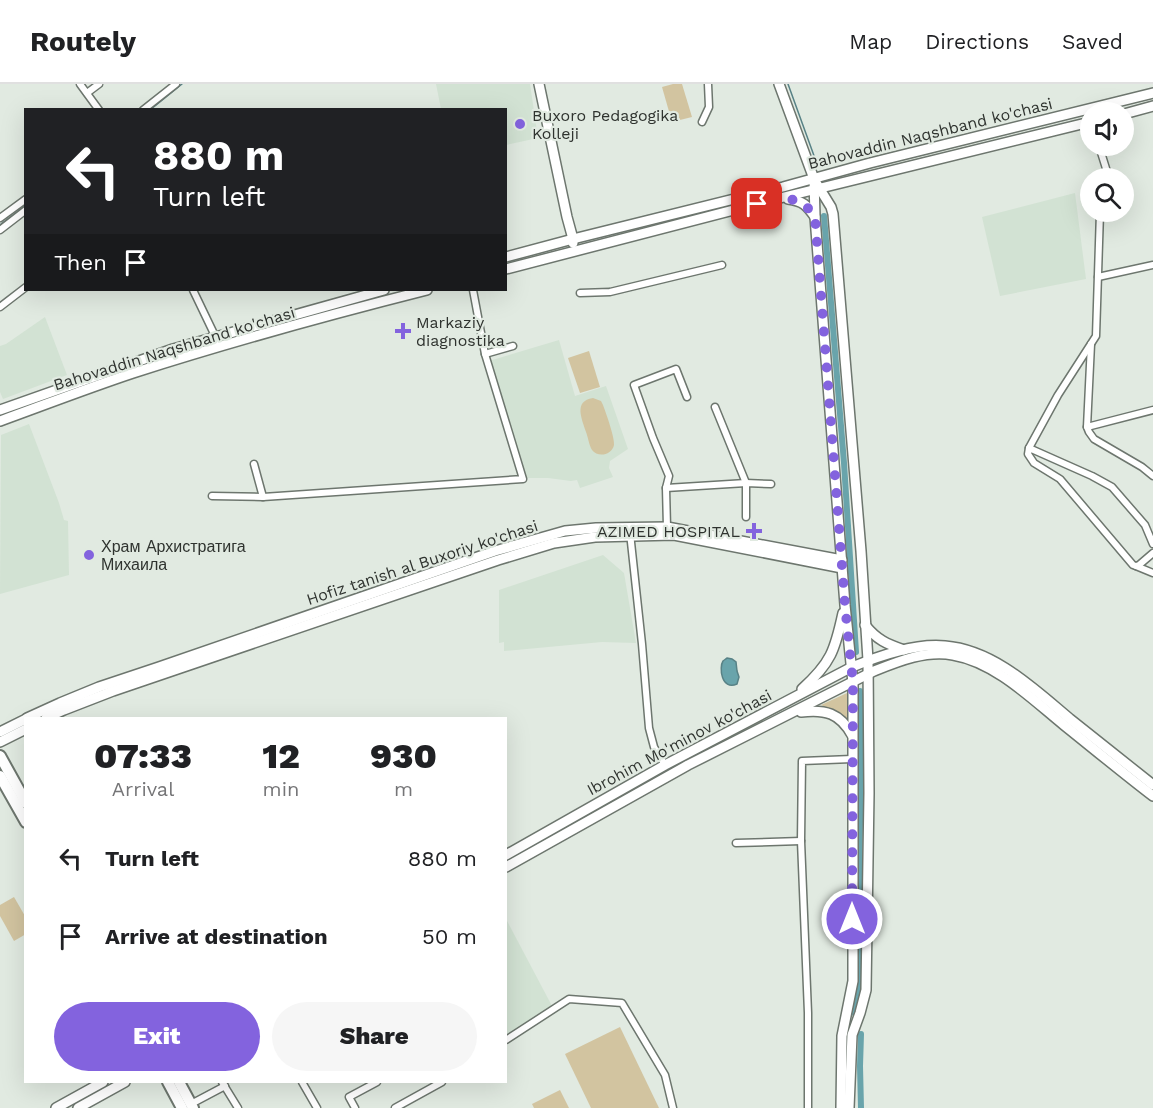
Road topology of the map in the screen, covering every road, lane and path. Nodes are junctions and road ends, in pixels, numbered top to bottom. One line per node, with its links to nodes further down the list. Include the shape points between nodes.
1 (80, 84): 7 (street)
2 (99, 84): 7 (street)
3 (176, 84): 11 (street)
4 (539, 84): 26 (main road)
5 (708, 84): 13 (street, via 709,107)
6 (779, 84): 15 (main road)
7 (87, 93): 10 (street)
8 (1153, 93): 15 (main road, Bahovaddin Naqshband ko'chasi)
9 (1153, 106): 12 (main road)
10 (98, 108)
11 (146, 108)
12 (1134, 111)
13 (702, 122)
14 (1080, 124): 16 (main road, Bahovaddin Naqshband ko'chasi)
15 (814, 179): 17 (main road); 26 (main road, Bahovaddin Naqshband ko'chasi)
16 (836, 185): 17 (main road, Bahovaddin Naqshband ko'chasi); 20 (main road)
17 (818, 189): 18 (main road, Bahovaddin Naqshband ko'chasi); 20 (main road); 23 (main road)
18 (780, 198): 23 (main road, via 798,201); 27 (main road, Bahovaddin Naqshband ko'chasi)
19 (24, 200): 22 (street)
20 (831, 207): 68 (main road)
21 (24, 212): 25 (street)
22 (0, 217)
23 (815, 217): 64 (main road)
24 (1100, 222): 32 (street)
25 (0, 230)
26 (573, 239): 27 (main road); 28 (main road, Bahovaddin Naqshband ko'chasi)
27 (572, 251): 31 (main road, Bahovaddin Naqshband ko'chasi)
28 (507, 257)
29 (722, 265): 38 (street, via 610,292)
30 (1153, 265): 32 (street)
31 (507, 269)
32 (1098, 277): 41 (street, via 1096,336)
33 (24, 289): 39 (street)
34 (193, 291): 40 (street)
35 (380, 291): 40 (main road, Bahovaddin Naqshband ko'chasi)
36 (423, 291): 43 (main road, Bahovaddin Naqshband ko'chasi)
37 (473, 291): 44 (street)
38 (580, 293)
39 (0, 308)
40 (215, 336): 43 (street); 47 (main road, Bahovaddin Naqshband ko'chasi)
41 (1091, 344): 50 (street); 51 (street)
42 (513, 346): 44 (street)
43 (220, 347): 49 (main road, Bahovaddin Naqshband ko'chasi, via 130,374)
44 (485, 354): 58 (street, via 523,479)
45 (687, 397): 56 (street, via 676,369 634,385 669,476)
46 (715, 407): 54 (street)
47 (0, 410)
48 (1153, 410): 50 (street)
49 (0, 421)
50 (1087, 427): 53 (street, via 1094,439)
51 (1029, 448): 62 (street, via 1112,487 1144,525); 65 (street, via 1034,463 1059,479)
52 (254, 464): 58 (street)
53 (1153, 476)
54 (746, 483): 55 (street); 56 (street); 59 (street)
55 (771, 484)
56 (666, 488): 60 (street)
57 (212, 496): 58 (street)
58 (263, 497)
59 (746, 517)
60 (672, 530): 61 (main road, Hofiz tanish al Buxoriy ko'chasi); 64 (main road, Hofiz tanish al Buxoriy ko'chasi)
61 (630, 532): 69 (main road, Hofiz tanish al Buxoriy ko'chasi, via 554,543); 87 (street, via 649,728)
62 (1153, 544)
63 (1153, 553): 65 (street)
64 (842, 564): 67 (main road)
65 (1136, 566): 66 (street)
66 (1153, 573)
67 (845, 605): 72 (main road); 75 (main road, via 830,658 819,674)
68 (865, 625): 70 (main road, via 876,638); 71 (main road)
69 (239, 644): 77 (main road, Hofiz tanish al Buxoriy ko'chasi, via 99,687); 78 (main road, Hofiz tanish al Buxoriy ko'chasi)
70 (904, 650): 71 (main road); 90 (main road, via 943,645 990,659 1029,685)
71 (868, 660): 72 (main road, Ibrohim Mo'minov ko'chasi); 73 (main road)
72 (852, 667): 74 (main road); 75 (main road, Ibrohim Mo'minov ko'chasi)
73 (869, 674): 74 (main road, Ibrohim Mo'minov ko'chasi); 91 (main road, via 901,660 932,654 979,663 1023,692); 117 (main road, via 866,990 852,1035)
74 (853, 683): 76 (main road, Ibrohim Mo'minov ko'chasi); 82 (main road)
75 (790, 700): 84 (main road, Ibrohim Mo'minov ko'chasi)
76 (793, 713): 82 (main road, via 828,712 848,726); 88 (main road, Ibrohim Mo'minov ko'chasi)
77 (30, 717)
78 (48, 717)
79 (24, 720): 81 (main road, Hofiz tanish al Buxoriy ko'chasi)
80 (24, 730): 83 (main road)
81 (0, 732)
82 (853, 736): 86 (main road)
83 (0, 742)
84 (683, 755): 87 (main road, Ibrohim Mo'minov ko'chasi); 88 (main road)
85 (0, 756): 92 (main road)
86 (852, 759): 94 (street, via 802,761); 116 (main road, via 853,981 842,1036)
87 (664, 765): 96 (main road, Ibrohim Mo'minov ko'chasi)
88 (688, 765): 97 (main road, Ibrohim Mo'minov ko'chasi)
89 (0, 776): 93 (main road)
90 (1153, 785)
91 (1153, 796)
92 (24, 798)
93 (24, 818)
94 (801, 841): 95 (street); 115 (street)
95 (736, 843)
96 (507, 854)
97 (507, 866)
98 (507, 1039): 114 (street, via 569,999 622,1003 666,1076)
99 (101, 1083): 108 (main road)
100 (123, 1083): 109 (main road)
101 (169, 1083): 107 (main road)
102 (179, 1083): 107 (main road)
103 (303, 1083): 111 (street)
104 (375, 1083): 112 (street, via 349,1097)
105 (440, 1083): 113 (street)
106 (224, 1084): 107 (street); 110 (street)
107 (189, 1107)
108 (56, 1108)
109 (78, 1108)
110 (238, 1108)
111 (317, 1108)
112 (355, 1108)
113 (395, 1108)
114 (674, 1108)
115 (808, 1108)
116 (841, 1108)
117 (849, 1108)

